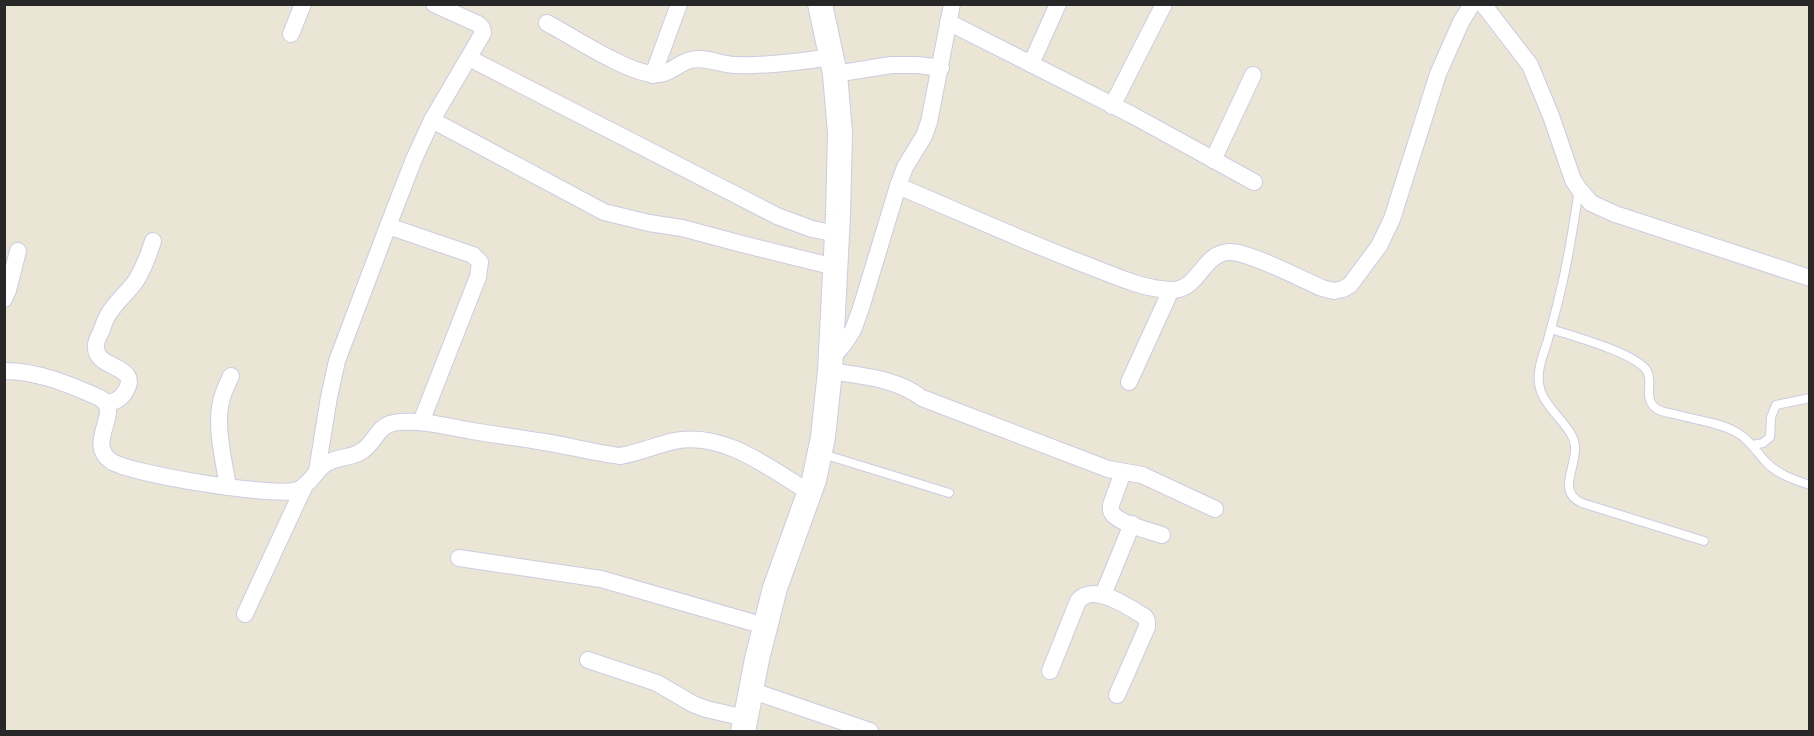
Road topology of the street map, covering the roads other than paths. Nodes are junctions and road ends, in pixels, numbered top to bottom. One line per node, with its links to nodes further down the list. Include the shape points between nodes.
1 (303, 4): 12 (street)
2 (434, 4): 13 (street, via 482,28)
3 (679, 4): 17 (street)
4 (820, 4): 15 (main road)
5 (952, 4): 10 (street)
6 (1058, 4): 14 (street)
7 (1164, 4): 19 (street)
8 (1472, 4): 31 (street, via 1438,74 1392,219 1379,246 1350,285 1334,291 1322,288 1242,253 1227,252 1206,263 1191,283)
9 (1483, 4): 24 (street, via 1530,65)
10 (948, 21): 14 (street); 16 (street)
11 (547, 23): 17 (street, via 623,64)
12 (291, 34)
13 (469, 58): 20 (street); 26 (street, via 777,216)
14 (1031, 64): 19 (street)
15 (833, 66): 16 (street); 17 (street, via 728,65 700,59); 26 (main road, via 840,133)
16 (941, 68): 23 (street, via 924,136)
17 (653, 75)
18 (1253, 75): 21 (street)
19 (1112, 106): 21 (street)
20 (432, 120): 25 (street); 29 (street, via 604,212)
21 (1213, 160): 22 (street)
22 (1254, 182)
23 (898, 186): 31 (street, via 1126,280); 34 (street, via 853,330)
24 (1579, 189): 30 (street, via 1601,209); 33 (lane)
25 (388, 226): 40 (street, via 473,255 480,262 478,277); 43 (street, via 337,360)
26 (837, 234): 29 (main road)
27 (153, 241): 39 (street, via 144,267 107,316 97,340 99,358 122,370 128,380 126,392)
28 (18, 251): 32 (street)
29 (835, 267): 34 (main road)
30 (1809, 278)
31 (1171, 290): 37 (street)
32 (4, 299)
33 (1551, 329): 41 (lane, via 1618,352 1642,365 1648,372 1649,399 1655,408 1737,432); 53 (lane, via 1538,382 1541,393 1574,440 1569,493 1574,500)
34 (830, 365): 42 (main road); 44 (street, via 908,388 921,398)
35 (4, 371): 39 (street, via 37,374 98,396)
36 (231, 376): 47 (street, via 219,408)
37 (1129, 382)
38 (1809, 398): 41 (lane, via 1776,405 1770,437)
39 (106, 403): 47 (street, via 101,440 108,460)
40 (422, 422): 43 (street, via 388,425 361,453 327,463); 48 (street, via 620,456 674,441 705,440 739,450)
41 (1753, 445): 46 (lane, via 1775,470)
42 (819, 453): 48 (main road); 49 (lane)
43 (317, 471): 45 (street)
44 (1123, 472): 50 (street, via 1142,475); 51 (street, via 1110,510)
45 (305, 485): 47 (street, via 288,492); 56 (street)
46 (1809, 485)
47 (228, 487)
48 (809, 492): 57 (main road)
49 (949, 493)
50 (1215, 508)
51 (1132, 524): 52 (street); 55 (street)
52 (1162, 535)
53 (1704, 541)
54 (459, 558): 57 (street, via 601,579)
55 (1103, 596): 59 (street, via 1087,594 1078,601); 61 (street, via 1148,621)
56 (245, 614)
57 (765, 626): 60 (main road)
58 (588, 660): 62 (street, via 657,683 693,704)
59 (1050, 671)
60 (750, 690): 62 (main road); 63 (street)
61 (1117, 696)
62 (744, 725)
63 (870, 731)

